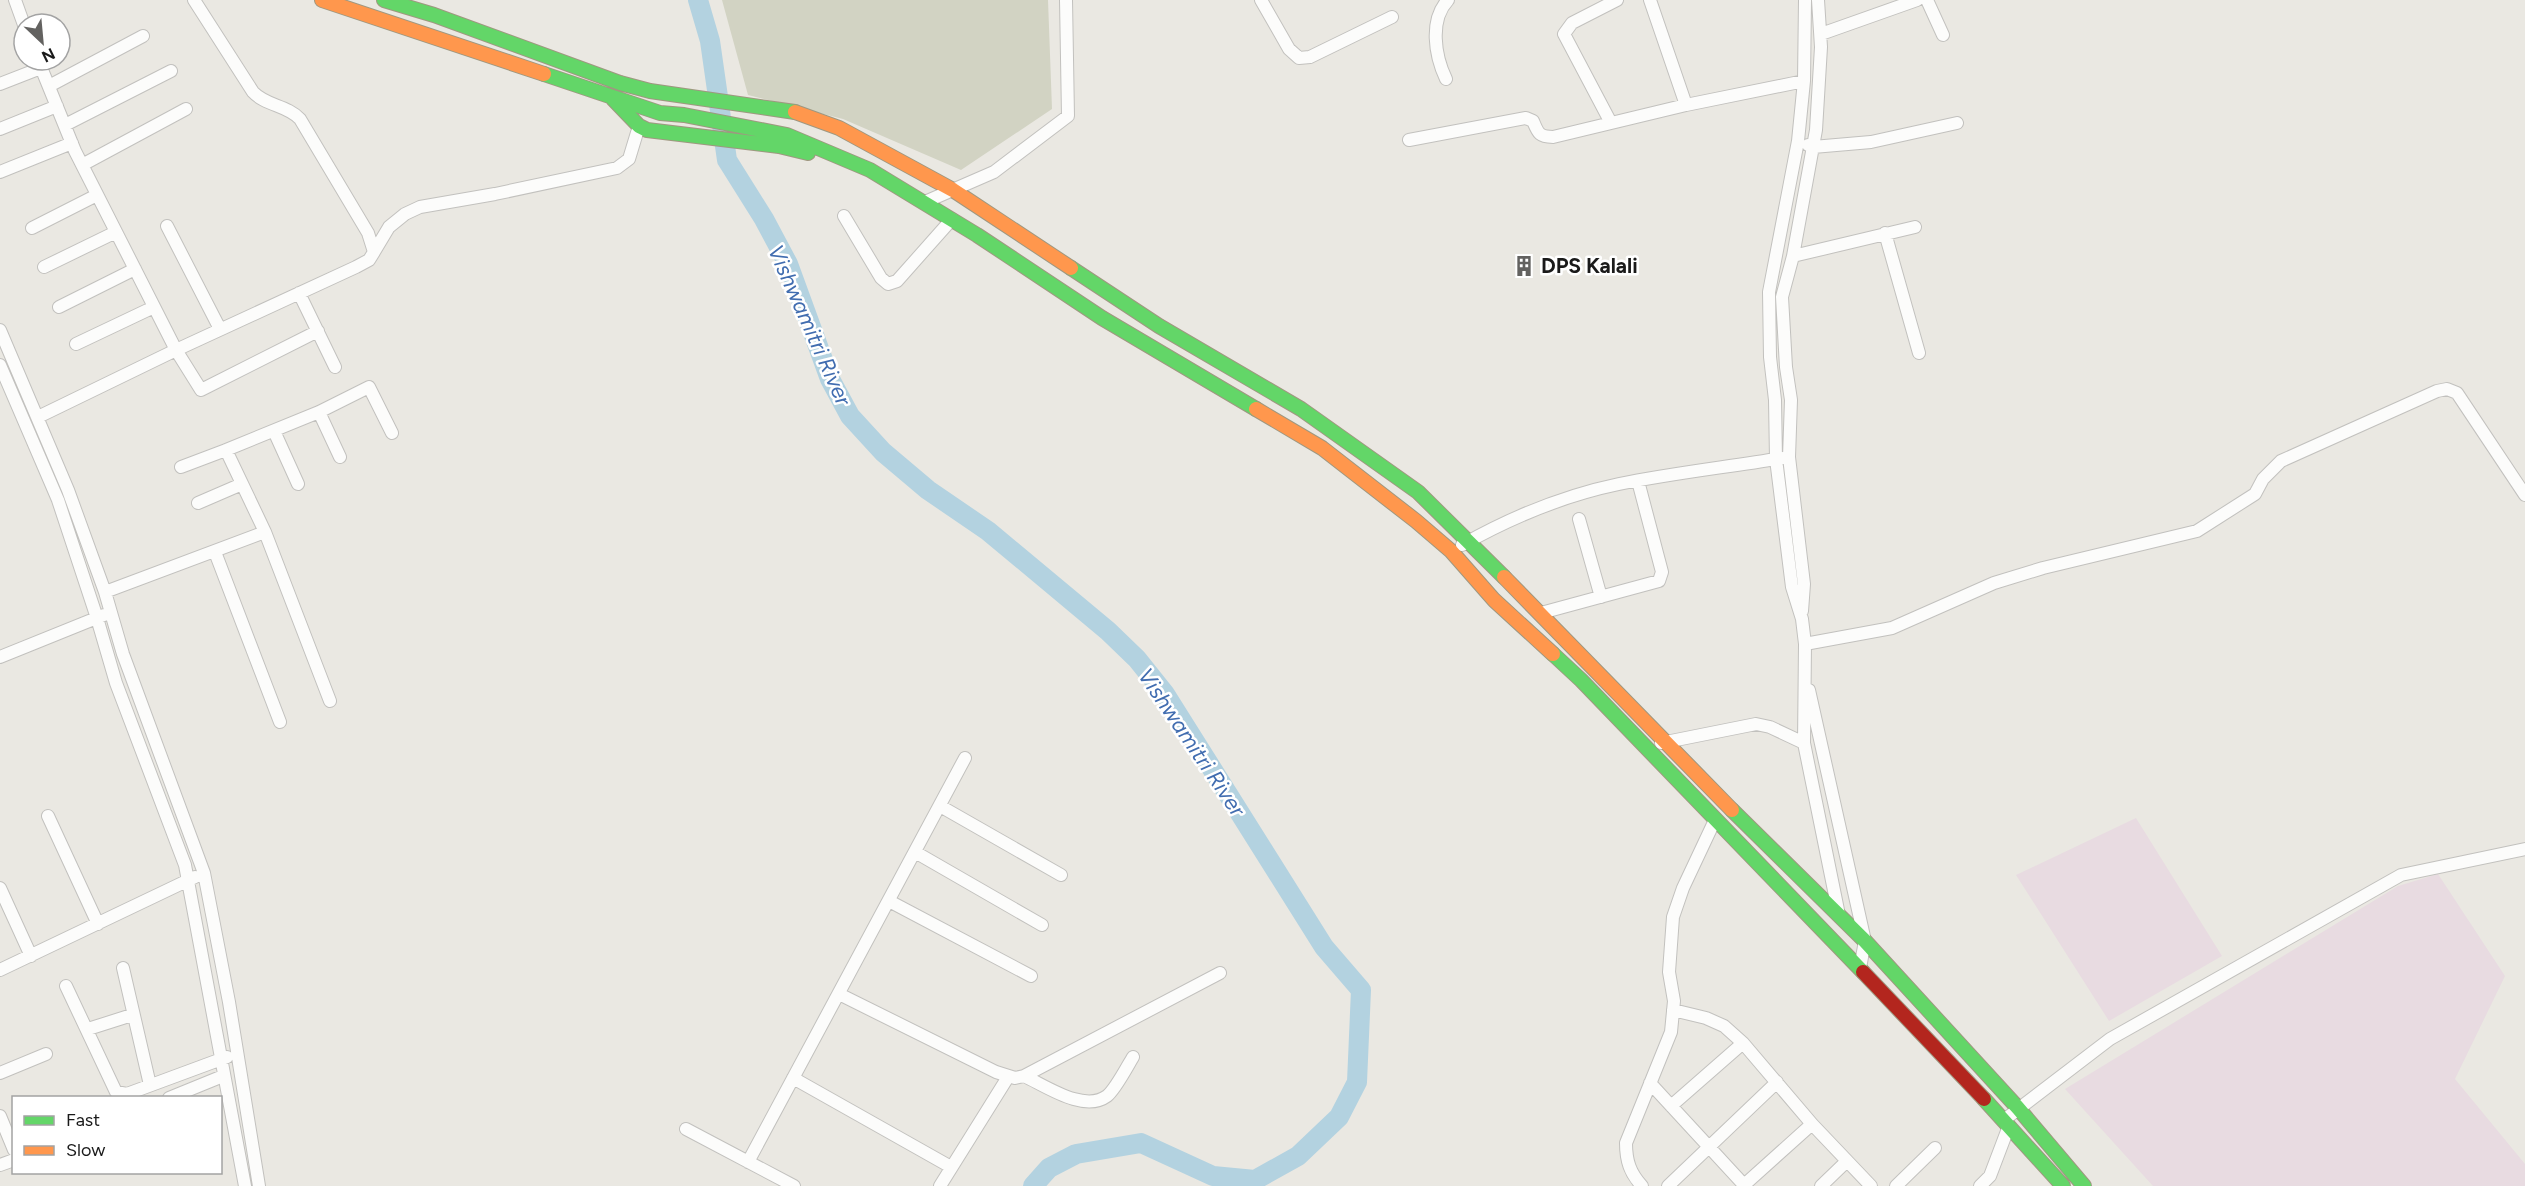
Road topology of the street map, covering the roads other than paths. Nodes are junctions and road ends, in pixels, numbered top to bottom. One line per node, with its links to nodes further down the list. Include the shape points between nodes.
1 (194, 0): 50 (street, via 253,92 300,119 368,233)
2 (322, 0): 24 (main road)
3 (384, 0): 40 (main road, via 620,83 809,115)
4 (1066, 0): 40 (street, via 1068,116 994,172)
5 (1261, 0): 13 (street, via 1299,58 1310,57)
6 (1448, 0): 20 (street, via 1441,7 1436,29 1438,62)
7 (1617, 0): 28 (street, via 1572,23 1564,34)
8 (1650, 0): 25 (street)
9 (1804, 0): 21 (street)
10 (1818, 0): 14 (street)
11 (1917, 0): 14 (street)
12 (1927, 0): 15 (street)
13 (1392, 17)
14 (1821, 34): 37 (street)
15 (1943, 35)
16 (143, 36): 23 (street)
17 (171, 71): 30 (street)
18 (24, 72): 22 (street)
19 (43, 72): 23 (street)
20 (1446, 79)
21 (1804, 81): 25 (street); 35 (street)
22 (0, 84)
23 (49, 86): 26 (street)
24 (610, 96): 31 (main road); 34 (main road, via 660,113 684,115)
25 (1686, 105): 28 (street)
26 (57, 106): 30 (street); 32 (street)
27 (186, 109): 38 (street)
28 (1611, 123): 33 (street, via 1542,137 1533,121 1526,118)
29 (1957, 123): 37 (street, via 1871,142)
30 (64, 125): 36 (street)
31 (639, 126): 34 (main road, via 654,131); 50 (street, via 625,164 420,207 389,227)
32 (0, 129)
33 (1409, 140)
34 (783, 141): 42 (main road, via 870,170)
35 (1798, 141): 37 (street); 72 (street, via 1769,292)
36 (72, 143): 38 (street); 39 (street)
37 (1813, 147): 51 (street)
38 (82, 165): 41 (street)
39 (0, 172)
40 (953, 190): 42 (street); 81 (main road, via 1159,326 1301,409 1418,492)
41 (98, 195): 47 (street); 48 (street)
42 (925, 202): 44 (main road)
43 (844, 216): 44 (street, via 880,278 888,284 897,281)
44 (952, 219): 82 (main road, via 1102,318 1322,448)
45 (167, 226): 57 (street)
46 (1916, 227): 49 (street)
47 (32, 228)
48 (116, 232): 52 (street); 53 (street)
49 (1885, 233): 51 (street); 62 (street)
50 (374, 252): 54 (street, via 369,260)
51 (1793, 256): 71 (street, via 1782,297 1791,400)
52 (44, 267)
53 (135, 269): 55 (street); 56 (street)
54 (299, 293): 57 (street); 59 (street)
55 (59, 307)
56 (154, 307): 60 (street); 61 (street)
57 (220, 329): 61 (street)
58 (0, 330): 66 (street)
59 (318, 331): 61 (street, via 201,390); 64 (street)
60 (76, 344)
61 (176, 350): 66 (street)
62 (1919, 353)
63 (0, 365): 88 (street, via 58,500)
64 (335, 367)
65 (318, 412): 67 (street); 68 (street, via 369,387); 70 (street)
66 (38, 417): 84 (street)
67 (274, 430): 69 (street); 76 (street)
68 (392, 433)
69 (226, 450): 73 (street); 75 (street)
70 (340, 457)
71 (1789, 457): 72 (street); 89 (street, via 1804,584)
72 (1776, 459): 74 (street); 89 (street, via 1792,587)
73 (181, 467)
74 (1638, 481): 81 (street, via 1552,504 1497,525); 85 (street, via 1662,577 1654,584)
75 (242, 484): 78 (street); 80 (street)
76 (298, 484)
77 (2525, 495): 90 (street, via 2457,393 2437,391 2281,461 2254,494 2197,531 1994,583 1892,628)
78 (198, 503)
79 (1579, 519): 85 (street)
80 (265, 532): 83 (street); 93 (street)
81 (1468, 542): 82 (street); 87 (main road)
82 (1451, 551): 97 (main road, via 1494,600)
83 (215, 552): 84 (street); 94 (street)
84 (105, 592): 86 (street)
85 (1602, 597): 87 (street)
86 (111, 613): 88 (street); 104 (street)
87 (1541, 613): 95 (main road)
88 (97, 618): 91 (street); 106 (street, via 116,683)
89 (1802, 619): 90 (street)
90 (1806, 644): 92 (street)
91 (0, 657)
92 (1805, 671): 96 (street); 112 (street)
93 (330, 700)
94 (280, 722)
95 (1664, 742): 96 (street, via 1756,724); 97 (street); 109 (main road)
96 (1804, 743): 109 (street)
97 (1646, 747): 101 (main road)
98 (965, 758): 99 (street)
99 (940, 806): 103 (street); 105 (street)
100 (48, 816): 110 (street)
101 (1715, 820): 115 (main road); 121 (street, via 1673,917 1669,972)
102 (2525, 849): 139 (street, via 2401,875 2110,1039)
103 (915, 852): 108 (street); 111 (street)
104 (204, 873): 106 (street); 126 (street)
105 (1061, 875)
106 (189, 880): 110 (street); 128 (street)
107 (0, 888): 113 (street)
108 (888, 901): 118 (street); 120 (street)
109 (1839, 916): 112 (main road)
110 (98, 924): 113 (street)
111 (1042, 925)
112 (1865, 941): 115 (street); 139 (main road)
113 (30, 956): 116 (street)
114 (123, 968): 122 (street)
115 (1860, 968): 141 (main road)
116 (0, 970)
117 (1220, 973): 131 (street)
118 (1031, 976)
119 (66, 986): 123 (street)
120 (839, 994): 132 (street); 133 (street)
121 (1673, 1010): 124 (street, via 1724,1026); 135 (street, via 1671,1032)
122 (132, 1015): 123 (street); 136 (street)
123 (88, 1029): 136 (street, via 116,1092 127,1095)
124 (1743, 1042): 134 (street); 138 (street)
125 (46, 1054): 129 (street)
126 (236, 1054): 128 (street); 151 (street)
127 (1132, 1057): 131 (street, via 1108,1096 1095,1101 1080,1102)
128 (221, 1058): 130 (street); 136 (street)
129 (0, 1073)
130 (223, 1076): 137 (street); 150 (street)
131 (1024, 1076): 132 (street)
132 (1008, 1077): 149 (street)
133 (794, 1078): 148 (street); 149 (street)
134 (1777, 1082): 142 (street); 145 (street)
135 (1650, 1083): 138 (street); 154 (street, via 1626,1143 1626,1160)
136 (150, 1085)
137 (174, 1096)
138 (1671, 1106): 145 (street)
139 (2018, 1108): 141 (street); 162 (main road)
140 (0, 1116): 144 (street)
141 (2006, 1123): 160 (street, via 1990,1176); 161 (main road)
142 (1812, 1124): 147 (street); 156 (street)
143 (686, 1129): 148 (street)
144 (12, 1145)
145 (1709, 1147): 155 (street); 156 (street)
146 (1935, 1148): 159 (street)
147 (1847, 1161): 157 (street); 158 (street)
148 (748, 1162): 152 (street)
149 (951, 1167): 153 (street)
150 (245, 1186)
151 (259, 1186)
152 (794, 1186)
153 (940, 1186)
154 (1642, 1186)
155 (1668, 1186)
156 (1744, 1186)
157 (1821, 1186)
158 (1871, 1186)
159 (1896, 1186)
160 (1980, 1186)
161 (2063, 1186)
162 (2084, 1186)

